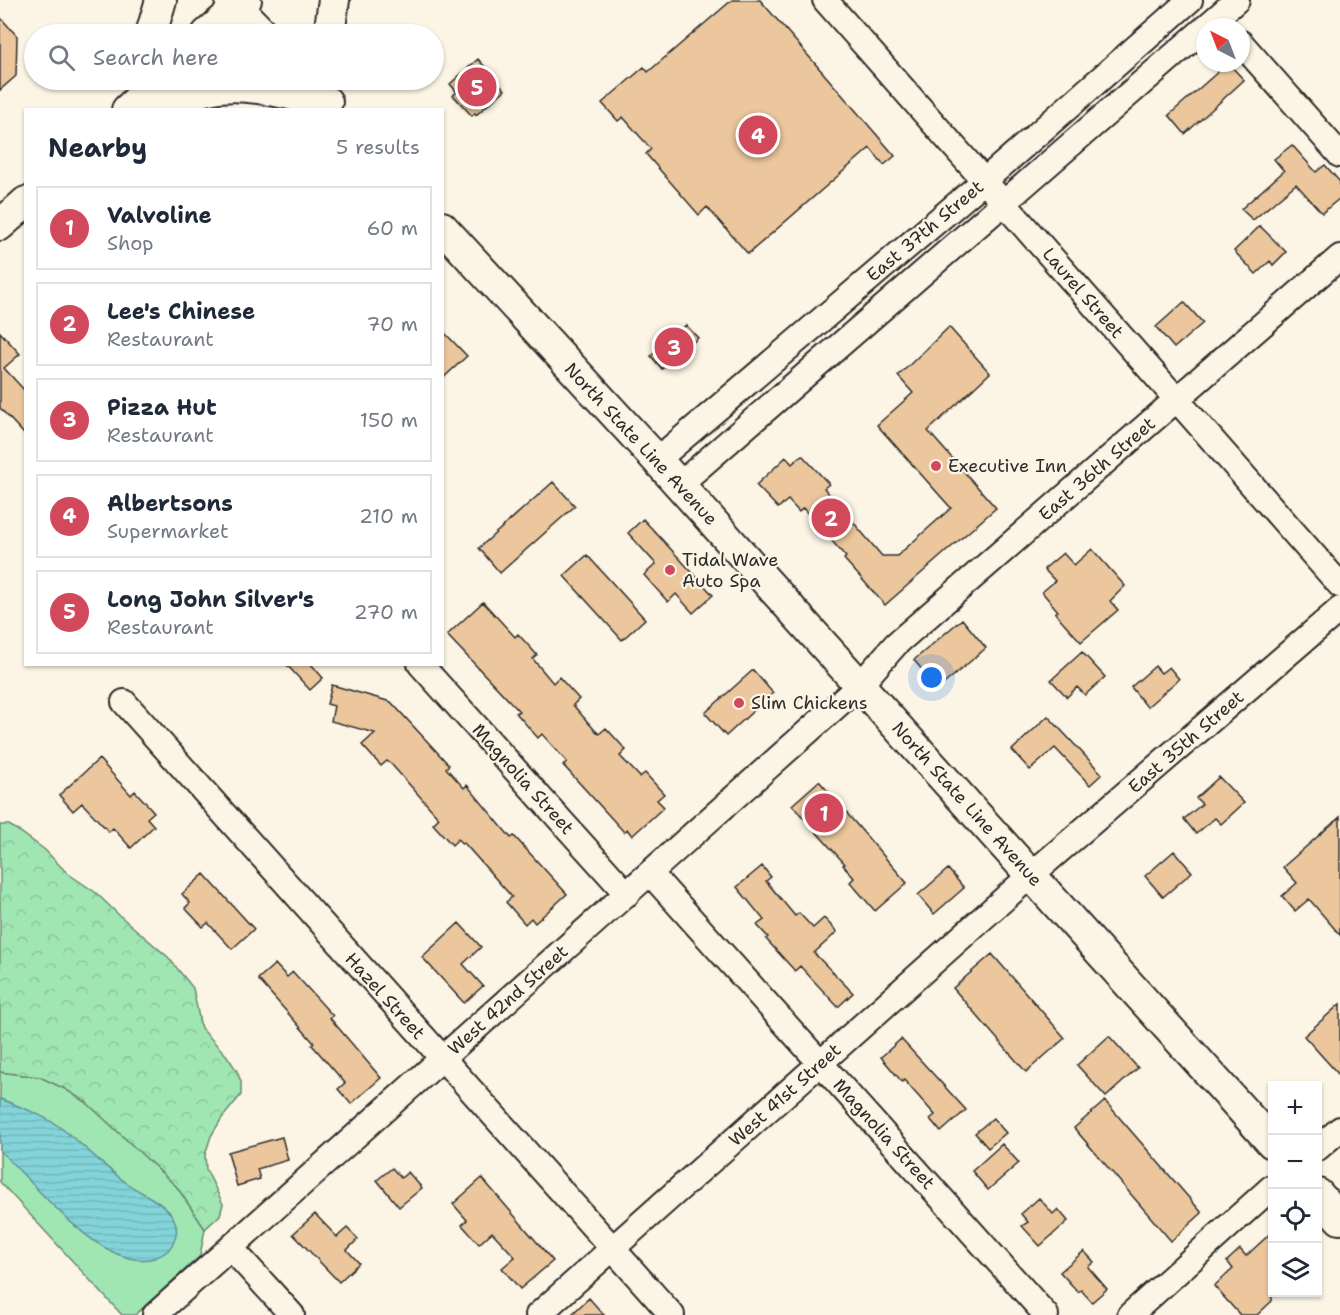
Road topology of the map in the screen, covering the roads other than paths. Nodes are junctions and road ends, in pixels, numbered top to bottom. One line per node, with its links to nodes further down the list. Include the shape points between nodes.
1 (162, 0): 8 (main road)
2 (334, 0): 11 (main road)
3 (825, 0): 23 (street, Laurel Street)
4 (1190, 0): 23 (street, East 37th Street)
5 (1237, 0): 7 (street, East 37th Street)
6 (238, 2): 9 (main road); 10 (main road)
7 (1214, 18)
8 (154, 24)
9 (217, 24)
10 (255, 24)
11 (330, 24)
12 (1196, 34): 25 (street, East 37th Street)
13 (1250, 53): 22 (street)
14 (123, 90): 19 (main road)
15 (148, 90): 20 (main road)
16 (209, 90): 21 (main road)
17 (264, 90): 18 (main road)
18 (329, 97)
19 (111, 108)
20 (129, 108)
21 (158, 108)
22 (1340, 154)
23 (984, 181): 25 (street, Laurel Street); 30 (street, East 37th Street)
24 (24, 204): 26 (main road)
25 (1005, 204): 29 (street, Laurel Street); 31 (street, East 37th Street)
26 (0, 225)
27 (444, 229): 30 (main road, North State Line Avenue)
28 (1340, 257): 29 (street, East 36th Street)
29 (1177, 400): 32 (street, Laurel Street); 35 (street, East 36th Street, via 896,644)
30 (657, 460): 31 (main road, North State Line Avenue)
31 (680, 484): 35 (main road, North State Line Avenue)
32 (1340, 585)
33 (1340, 609): 38 (street, East 35th Street)
34 (422, 666): 39 (street, Magnolia Street)
35 (860, 685): 37 (street, West 42nd Street); 38 (main road, North State Line Avenue)
36 (124, 702): 40 (street, Hazel Street)
37 (650, 873): 39 (street, West 42nd Street); 41 (street, Magnolia Street)
38 (1031, 875): 41 (street, West 41st Street); 43 (main road, North State Line Avenue)
39 (627, 894): 40 (street, West 42nd Street)
40 (441, 1059): 48 (street, West 42nd Street); 49 (street, Hazel Street)
41 (820, 1063): 49 (street, West 41st Street); 54 (street, Magnolia Street)
42 (1340, 1129): 44 (street)
43 (1268, 1139)
44 (1322, 1144)
45 (1270, 1189): 55 (street)
46 (1322, 1199): 47 (main road)
47 (1340, 1219)
48 (231, 1248): 50 (street, West 42nd Street); 51 (street)
49 (612, 1249): 52 (street, West 41st Street); 53 (street, Hazel Street)
50 (155, 1315)
51 (292, 1315)
52 (538, 1315)
53 (672, 1315)
54 (1046, 1315)
55 (1130, 1315)

